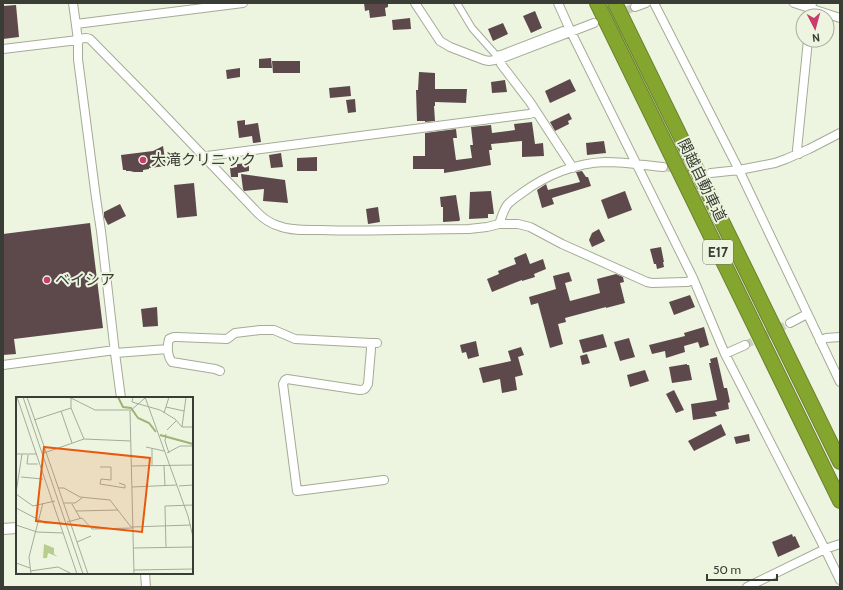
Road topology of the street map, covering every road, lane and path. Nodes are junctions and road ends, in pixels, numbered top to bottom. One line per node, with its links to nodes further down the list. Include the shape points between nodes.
1 (73, 3): 14 (street)
2 (243, 3): 14 (street)
3 (415, 3): 20 (street, via 438,38 447,46 484,60)
4 (457, 3): 15 (street, via 472,28 496,55)
5 (558, 3): 16 (street)
6 (597, 3): 46 (highway, 関越自動車道 / E17)
7 (615, 3): 44 (highway, 関越自動車道 / E17)
8 (646, 3): 11 (street)
9 (654, 3): 28 (street)
10 (794, 3): 12 (street)
11 (635, 7)
12 (808, 8)
13 (594, 23): 16 (street)
14 (76, 24): 17 (street)
15 (563, 30)
16 (572, 32): 20 (street); 25 (street)
17 (78, 40): 19 (street); 24 (street, via 90,39); 38 (street, via 78,59)
18 (807, 48): 23 (street, via 797,150)
19 (3, 49)
20 (500, 59): 21 (street, via 501,64)
21 (535, 110): 24 (street, via 529,114); 27 (street)
22 (840, 133): 23 (street)
23 (799, 154): 28 (street, via 774,163)
24 (205, 158): 30 (street, via 261,217 286,229 469,229)
25 (637, 164): 26 (street); 27 (street, via 604,162); 31 (street)
26 (663, 167)
27 (573, 168): 30 (street, via 548,177 514,199 505,209)
28 (739, 170): 29 (street); 32 (street)
29 (711, 173)
30 (499, 224): 31 (street, via 518,224 530,228 647,282 688,282)
31 (693, 278): 39 (street)
32 (807, 314): 33 (street); 35 (street)
33 (790, 322)
34 (840, 337): 35 (street)
35 (820, 341): 42 (street)
36 (745, 345): 39 (street)
37 (168, 349): 38 (street); 41 (street, via 172,362); 45 (street, via 169,339 174,337 227,339 236,333 260,330 274,330 295,339 374,343 371,349 368,384 364,390 287,379 283,384 297,491)
38 (115, 352): 40 (street); 43 (street)
39 (725, 354): 50 (street)
40 (3, 365)
41 (220, 371)
42 (840, 382)
43 (121, 397)
44 (840, 462)
45 (384, 480)
46 (840, 501)
47 (16, 528): 48 (street)
48 (3, 529)
49 (840, 544): 50 (street)
50 (826, 549): 52 (street); 54 (street)
51 (145, 574): 53 (street)
52 (840, 580)
53 (146, 587)
54 (747, 587)

